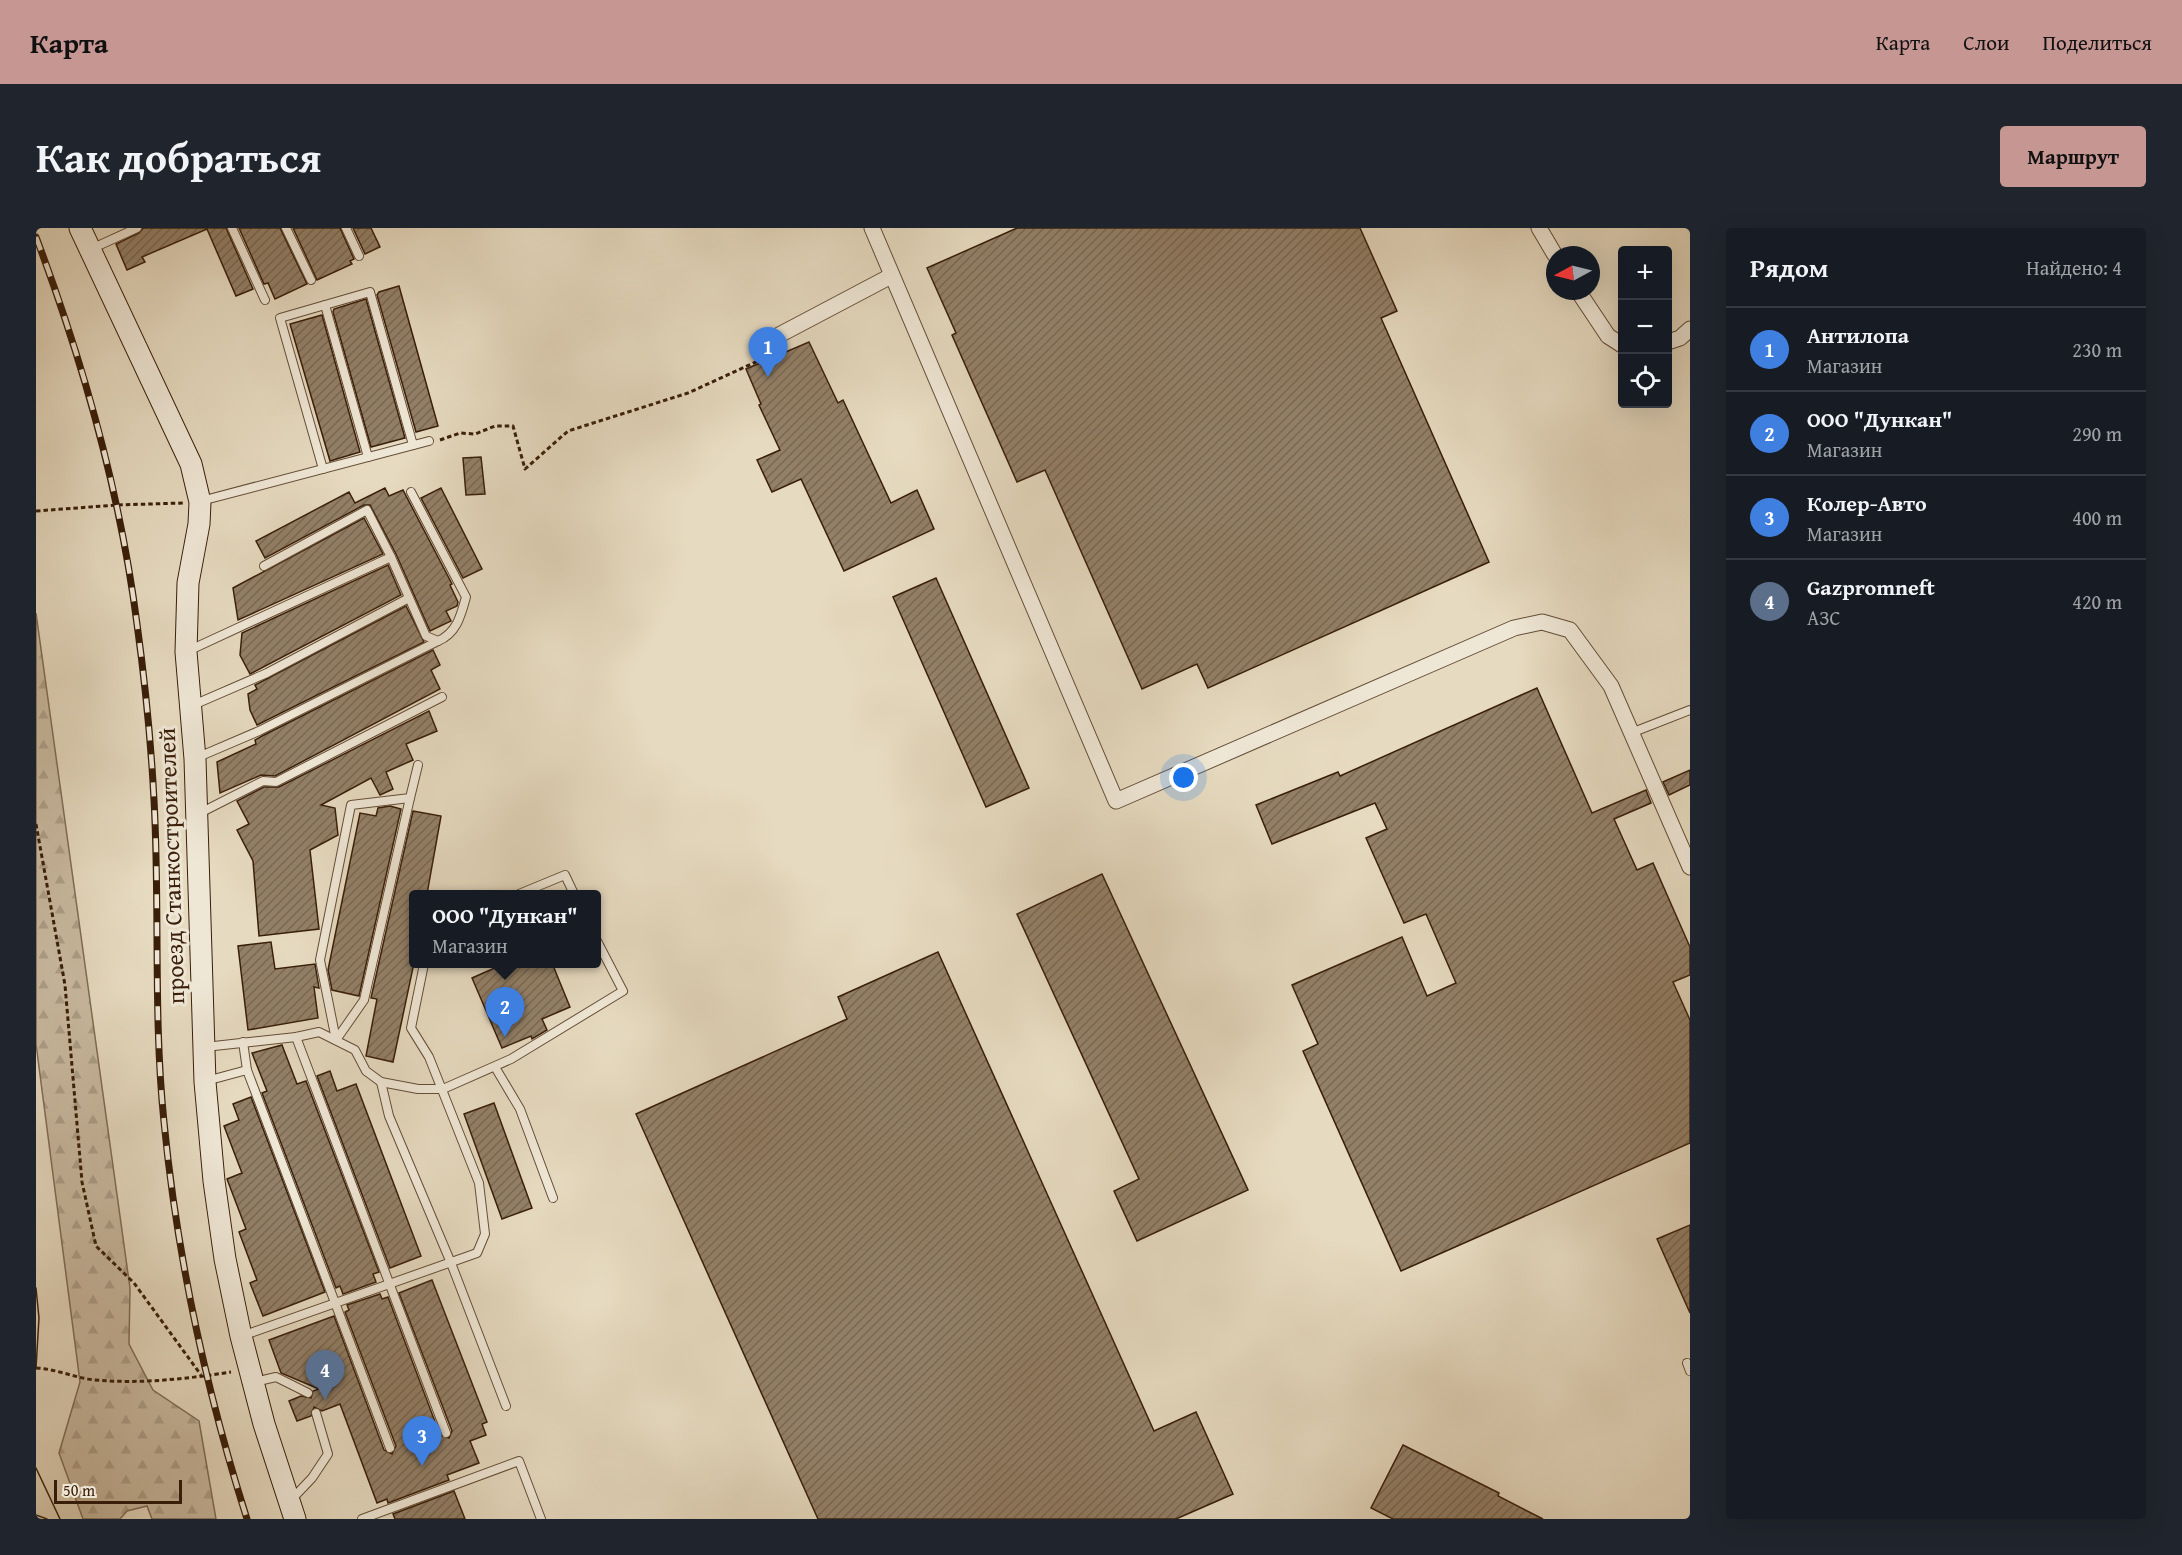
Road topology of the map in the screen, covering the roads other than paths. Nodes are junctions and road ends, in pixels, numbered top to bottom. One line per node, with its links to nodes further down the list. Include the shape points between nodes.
1 (80, 228): 9 (main road, проезд Станкостроителей)
2 (137, 228): 9 (lane)
3 (232, 228): 13 (lane)
4 (286, 228): 12 (lane)
5 (346, 228): 10 (lane)
6 (872, 228): 11 (street)
7 (1539, 228): 8 (street)
8 (1550, 246)
9 (91, 249): 25 (main road, проезд Станкостроителей, via 191,464)
10 (359, 256)
11 (891, 276): 19 (street); 34 (street, via 1116,801 1514,628 1542,622 1569,630 1611,686)
12 (311, 280)
13 (265, 300)
14 (1584, 300): 18 (street, via 1608,336)
15 (325, 305): 21 (lane, via 370,292); 22 (lane); 23 (lane, via 280,318)
16 (1690, 329): 17 (street)
17 (1672, 341)
18 (1618, 342)
19 (762, 344)
20 (429, 441): 21 (lane)
21 (413, 445): 22 (lane)
22 (368, 457): 23 (lane)
23 (323, 469): 25 (lane)
24 (411, 492): 29 (lane, via 466,597 449,636)
25 (200, 502): 30 (main road, проезд Станкостроителей, via 188,583)
26 (391, 557): 27 (lane, via 367,510); 28 (lane); 30 (lane)
27 (264, 566)
28 (409, 598): 29 (lane, via 426,636); 32 (lane, via 267,673)
29 (438, 641): 35 (lane, via 260,731)
30 (186, 652): 32 (main road, проезд Станкостроителей)
31 (442, 697): 38 (lane, via 276,782 263,780)
32 (190, 707): 35 (main road, проезд Станкостроителей)
33 (1690, 710): 34 (lane)
34 (1631, 733): 39 (street)
35 (195, 759): 38 (main road, проезд Станкостроителей)
36 (418, 765): 37 (lane)
37 (411, 798): 45 (lane, via 364,1000); 45 (lane, via 351,805 320,960)
38 (197, 815): 47 (main road, проезд Станкостроителей)
39 (1690, 867)
40 (528, 890): 41 (lane, via 564,875)
41 (572, 890)
42 (601, 947): 48 (lane, via 623,991)
43 (423, 968): 52 (lane, via 411,1028)
44 (296, 1037): 45 (lane, via 319,1032); 46 (lane); 55 (lane)
45 (336, 1040): 51 (lane, via 355,1050 366,1071)
46 (243, 1042): 47 (lane); 49 (lane)
47 (203, 1047): 50 (main road, проезд Станкостроителей)
48 (495, 1067): 52 (lane); 53 (lane, via 520,1109)
49 (247, 1070): 50 (lane); 56 (lane)
50 (205, 1082): 57 (main road, проезд Станкостроителей, via 225,1259)
51 (381, 1082): 52 (lane); 54 (lane, via 389,1116)
52 (443, 1089): 54 (lane, via 479,1183 485,1234 477,1253)
53 (553, 1198)
54 (451, 1263): 55 (lane); 60 (lane)
55 (388, 1284): 56 (lane); 62 (lane)
56 (335, 1303): 57 (lane); 63 (lane)
57 (241, 1336): 58 (main road, проезд Станкостроителей)
58 (251, 1376): 59 (lane, via 276,1377); 64 (main road, проезд Станкостроителей)
59 (308, 1393)
60 (506, 1406)
61 (316, 1413): 64 (lane, via 328,1454)
62 (446, 1433)
63 (390, 1448)
64 (292, 1511)
65 (382, 1516): 66 (lane); 67 (lane, via 519,1461)
66 (362, 1519)
67 (541, 1519)

